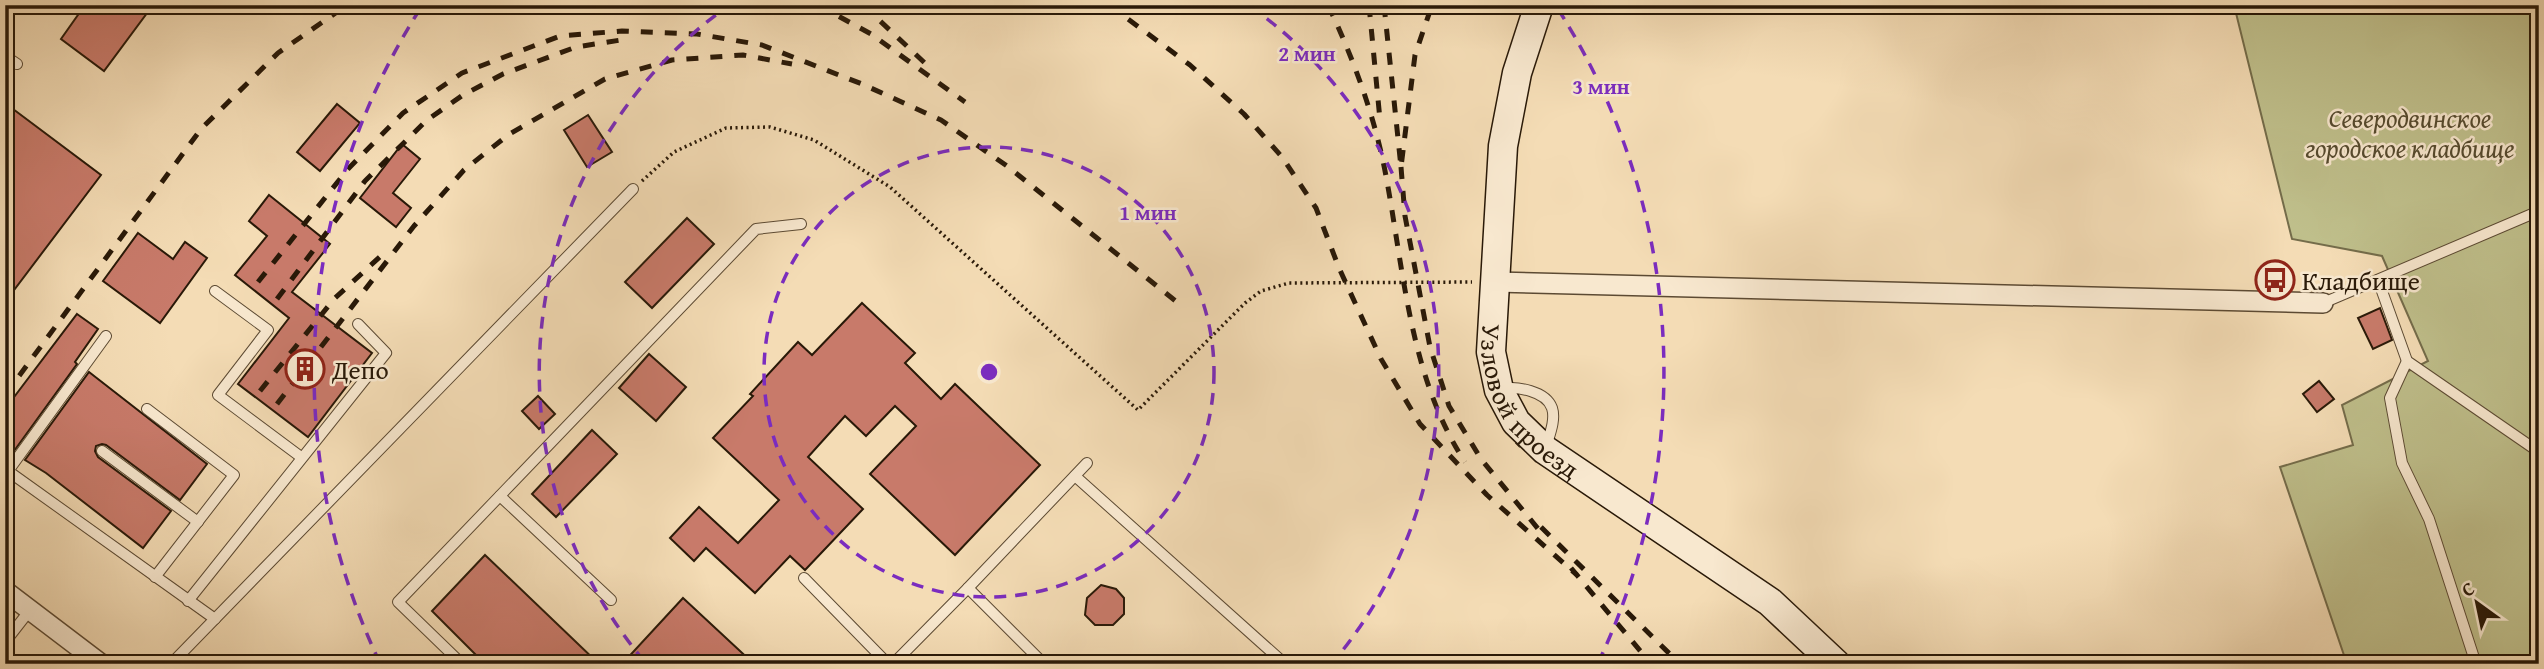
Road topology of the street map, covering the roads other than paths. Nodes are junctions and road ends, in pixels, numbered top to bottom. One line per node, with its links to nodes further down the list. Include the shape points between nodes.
1 (1539, 5): 8 (street, Узловой проезд, via 1517,73 1503,146)
2 (5, 56): 3 (lane)
3 (17, 64)
4 (632, 189): 31 (lane)
5 (2539, 211): 7 (lane)
6 (801, 224): 22 (lane, via 756,229)
7 (2378, 280): 10 (lane); 13 (lane)
8 (1495, 282): 10 (street); 14 (street, Узловой проезд, via 1491,352)
9 (215, 291): 19 (lane, via 268,330 218,395)
10 (2323, 303)
11 (358, 324): 19 (lane, via 386,353)
12 (106, 336): 24 (lane, via 8,471)
13 (2407, 361): 18 (lane); 41 (lane, via 2390,398 2402,463 2429,519)
14 (1499, 390): 16 (street, Узловой проезд, via 1516,422); 16 (lane, via 1514,387 1531,392 1553,409)
15 (147, 409): 23 (lane, via 234,475)
16 (1545, 450): 40 (street, Узловой проезд, via 1770,602)
17 (102, 451): 23 (lane)
18 (2539, 452)
19 (301, 457): 29 (lane)
20 (1087, 463): 21 (lane)
21 (1075, 476): 26 (lane); 39 (lane)
22 (500, 496): 28 (lane); 35 (lane, via 398,601)
23 (198, 522): 24 (lane)
24 (155, 578): 29 (lane)
25 (804, 578): 36 (lane)
26 (968, 588): 37 (lane); 38 (lane)
27 (5, 591): 30 (street)
28 (611, 600)
29 (188, 601): 31 (lane)
30 (30, 610): 32 (lane); 33 (street)
31 (215, 620): 34 (lane)
32 (5, 642)
33 (101, 664)
34 (171, 664)
35 (462, 664)
36 (888, 664)
37 (893, 664)
38 (1044, 664)
39 (1285, 664)
40 (1836, 664)
41 (2476, 664)

